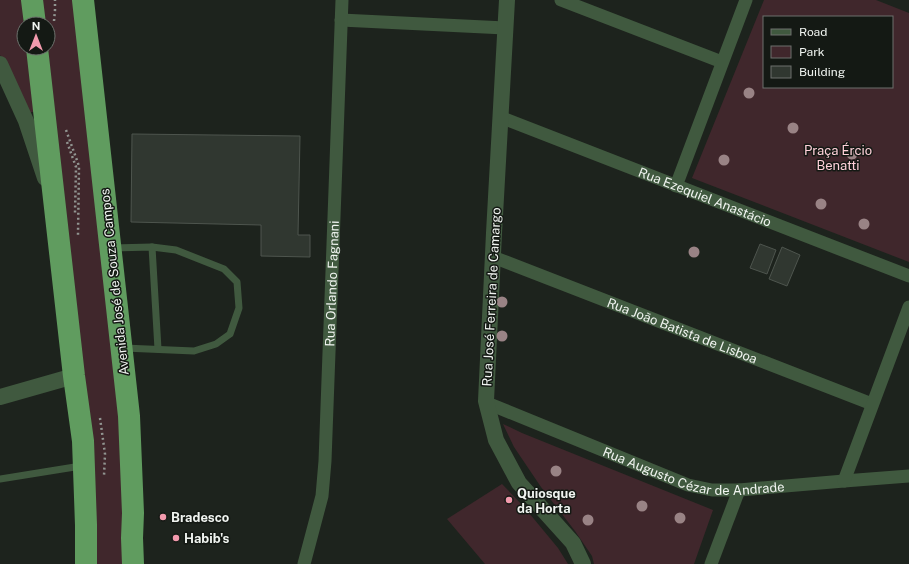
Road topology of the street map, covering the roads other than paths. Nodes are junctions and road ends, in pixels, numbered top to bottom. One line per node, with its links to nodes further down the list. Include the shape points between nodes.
1 (32, 0): 7 (highway)
2 (83, 0): 17 (highway, Avenida José de Souza Campos)
3 (342, 0): 8 (street, Rua Orlando Fagnani)
4 (507, 0): 9 (street, Rua José Ferreira de Camargo)
5 (561, 0): 11 (street)
6 (746, 0): 11 (street)
7 (34, 16)
8 (341, 20): 9 (street); 34 (street, Rua Orlando Fagnani, via 326,461 322,496)
9 (505, 28): 13 (street, Rua José Ferreira de Camargo)
10 (38, 56): 15 (highway)
11 (722, 62): 14 (street)
12 (0, 64): 15 (street, via 26,121)
13 (500, 117): 14 (street, Rua Ezequiel Anastácio); 18 (street, Rua José Ferreira de Camargo)
14 (676, 186): 19 (street, Rua Ezequiel Anastácio)
15 (56, 212): 23 (highway)
16 (152, 247): 17 (lane); 22 (lane); 22 (lane, via 176,250 224,269 237,282 239,308 230,334 216,344 194,350)
17 (110, 248): 21 (highway, Avenida José de Souza Campos)
18 (493, 257): 25 (street, Rua José Ferreira de Camargo); 26 (street, Rua João Batista de Lisboa)
19 (909, 276)
20 (909, 307): 26 (street)
21 (121, 348): 22 (lane); 33 (highway, Avenida José de Souza Campos, via 129,416)
22 (158, 349)
23 (74, 376): 24 (street); 27 (highway)
24 (0, 397)
25 (487, 403): 31 (street, Rua Augusto Cézar de Andrade, via 688,485 712,490); 35 (street, Rua José Ferreira de Camargo, via 496,440 519,483 573,543)
26 (872, 404): 30 (street)
27 (84, 465): 29 (lane); 32 (highway)
28 (909, 476): 30 (street, Rua Augusto Cézar de Andrade)
29 (0, 479)
30 (844, 481): 31 (street, Rua Augusto Cézar de Andrade)
31 (739, 490): 36 (street)
32 (86, 564)
33 (133, 564)
34 (304, 564)
35 (583, 564)
36 (711, 564)

